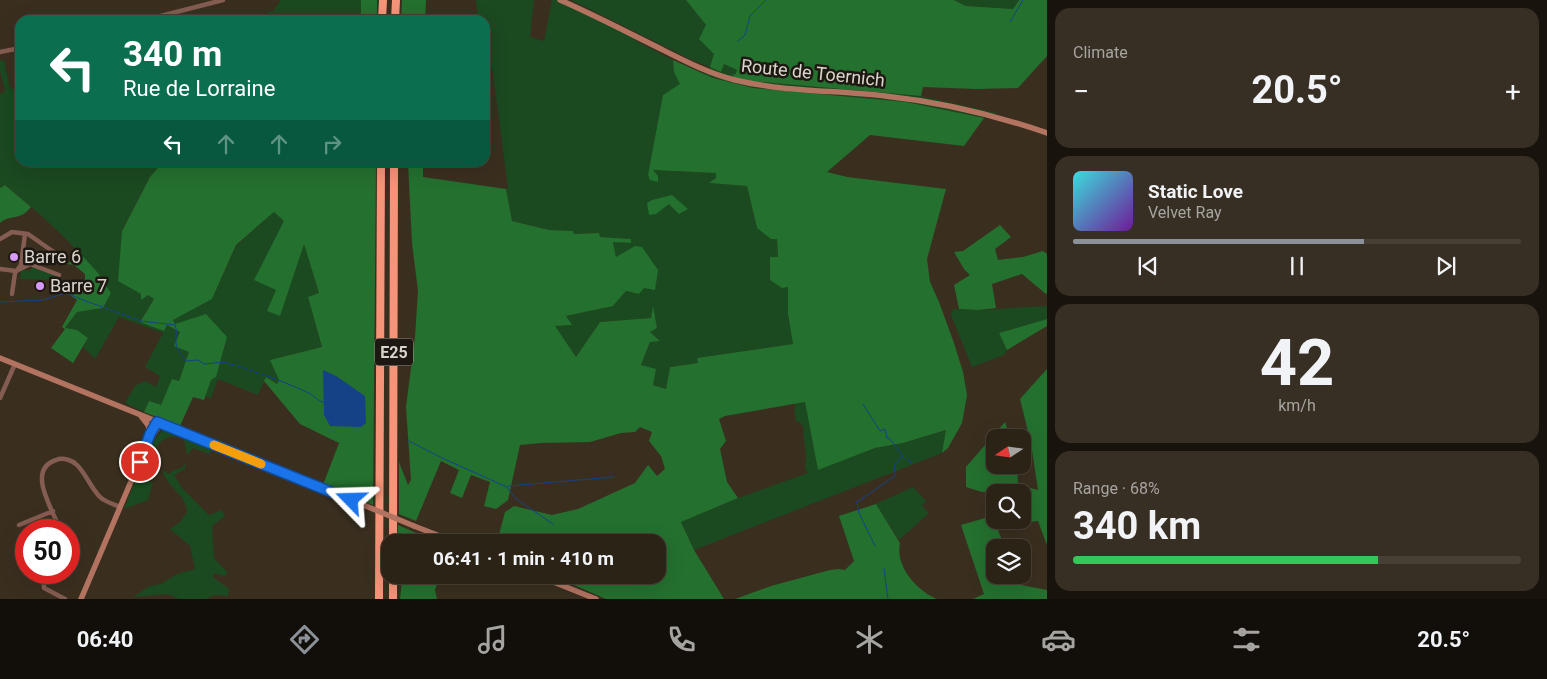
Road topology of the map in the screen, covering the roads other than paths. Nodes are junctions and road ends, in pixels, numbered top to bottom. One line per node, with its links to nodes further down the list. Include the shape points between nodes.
1 (223, 0): 5 (street)
2 (383, 0): 6 (highway)
3 (396, 0): 7 (highway)
4 (560, 0): 10 (main road, Route de Toernich, via 705,70 734,80 920,101)
5 (164, 15)
6 (382, 15)
7 (395, 15)
8 (15, 49): 9 (street)
9 (0, 52)
10 (1047, 133)
11 (382, 167): 38 (highway, E25)
12 (394, 167): 31 (highway, E25)
13 (25, 234): 14 (street, via 12,232); 15 (street); 17 (street)
14 (0, 239)
15 (58, 255)
16 (0, 269): 17 (street)
17 (18, 270): 18 (street, via 25,265 33,265); 19 (street)
18 (59, 275)
19 (12, 294)
20 (0, 358): 21 (main road)
21 (15, 364): 22 (street); 23 (main road)
22 (0, 398)
23 (141, 415): 24 (main road); 25 (main road)
24 (159, 422): 25 (main road); 26 (main road); 32 (main road, bridge)
25 (150, 434): 26 (main road)
26 (147, 444): 27 (main road)
27 (120, 507): 28 (street, via 99,496 77,465 60,458 51,461 41,476); 37 (main road)
28 (52, 511): 29 (street); 30 (street)
29 (34, 519)
30 (55, 519)
31 (393, 534)
32 (434, 534)
33 (44, 584): 36 (street, via 44,588)
34 (393, 584): 39 (highway)
35 (558, 584): 40 (main road)
36 (65, 599)
37 (81, 599)
38 (380, 599)
39 (393, 599)
40 (596, 599)

